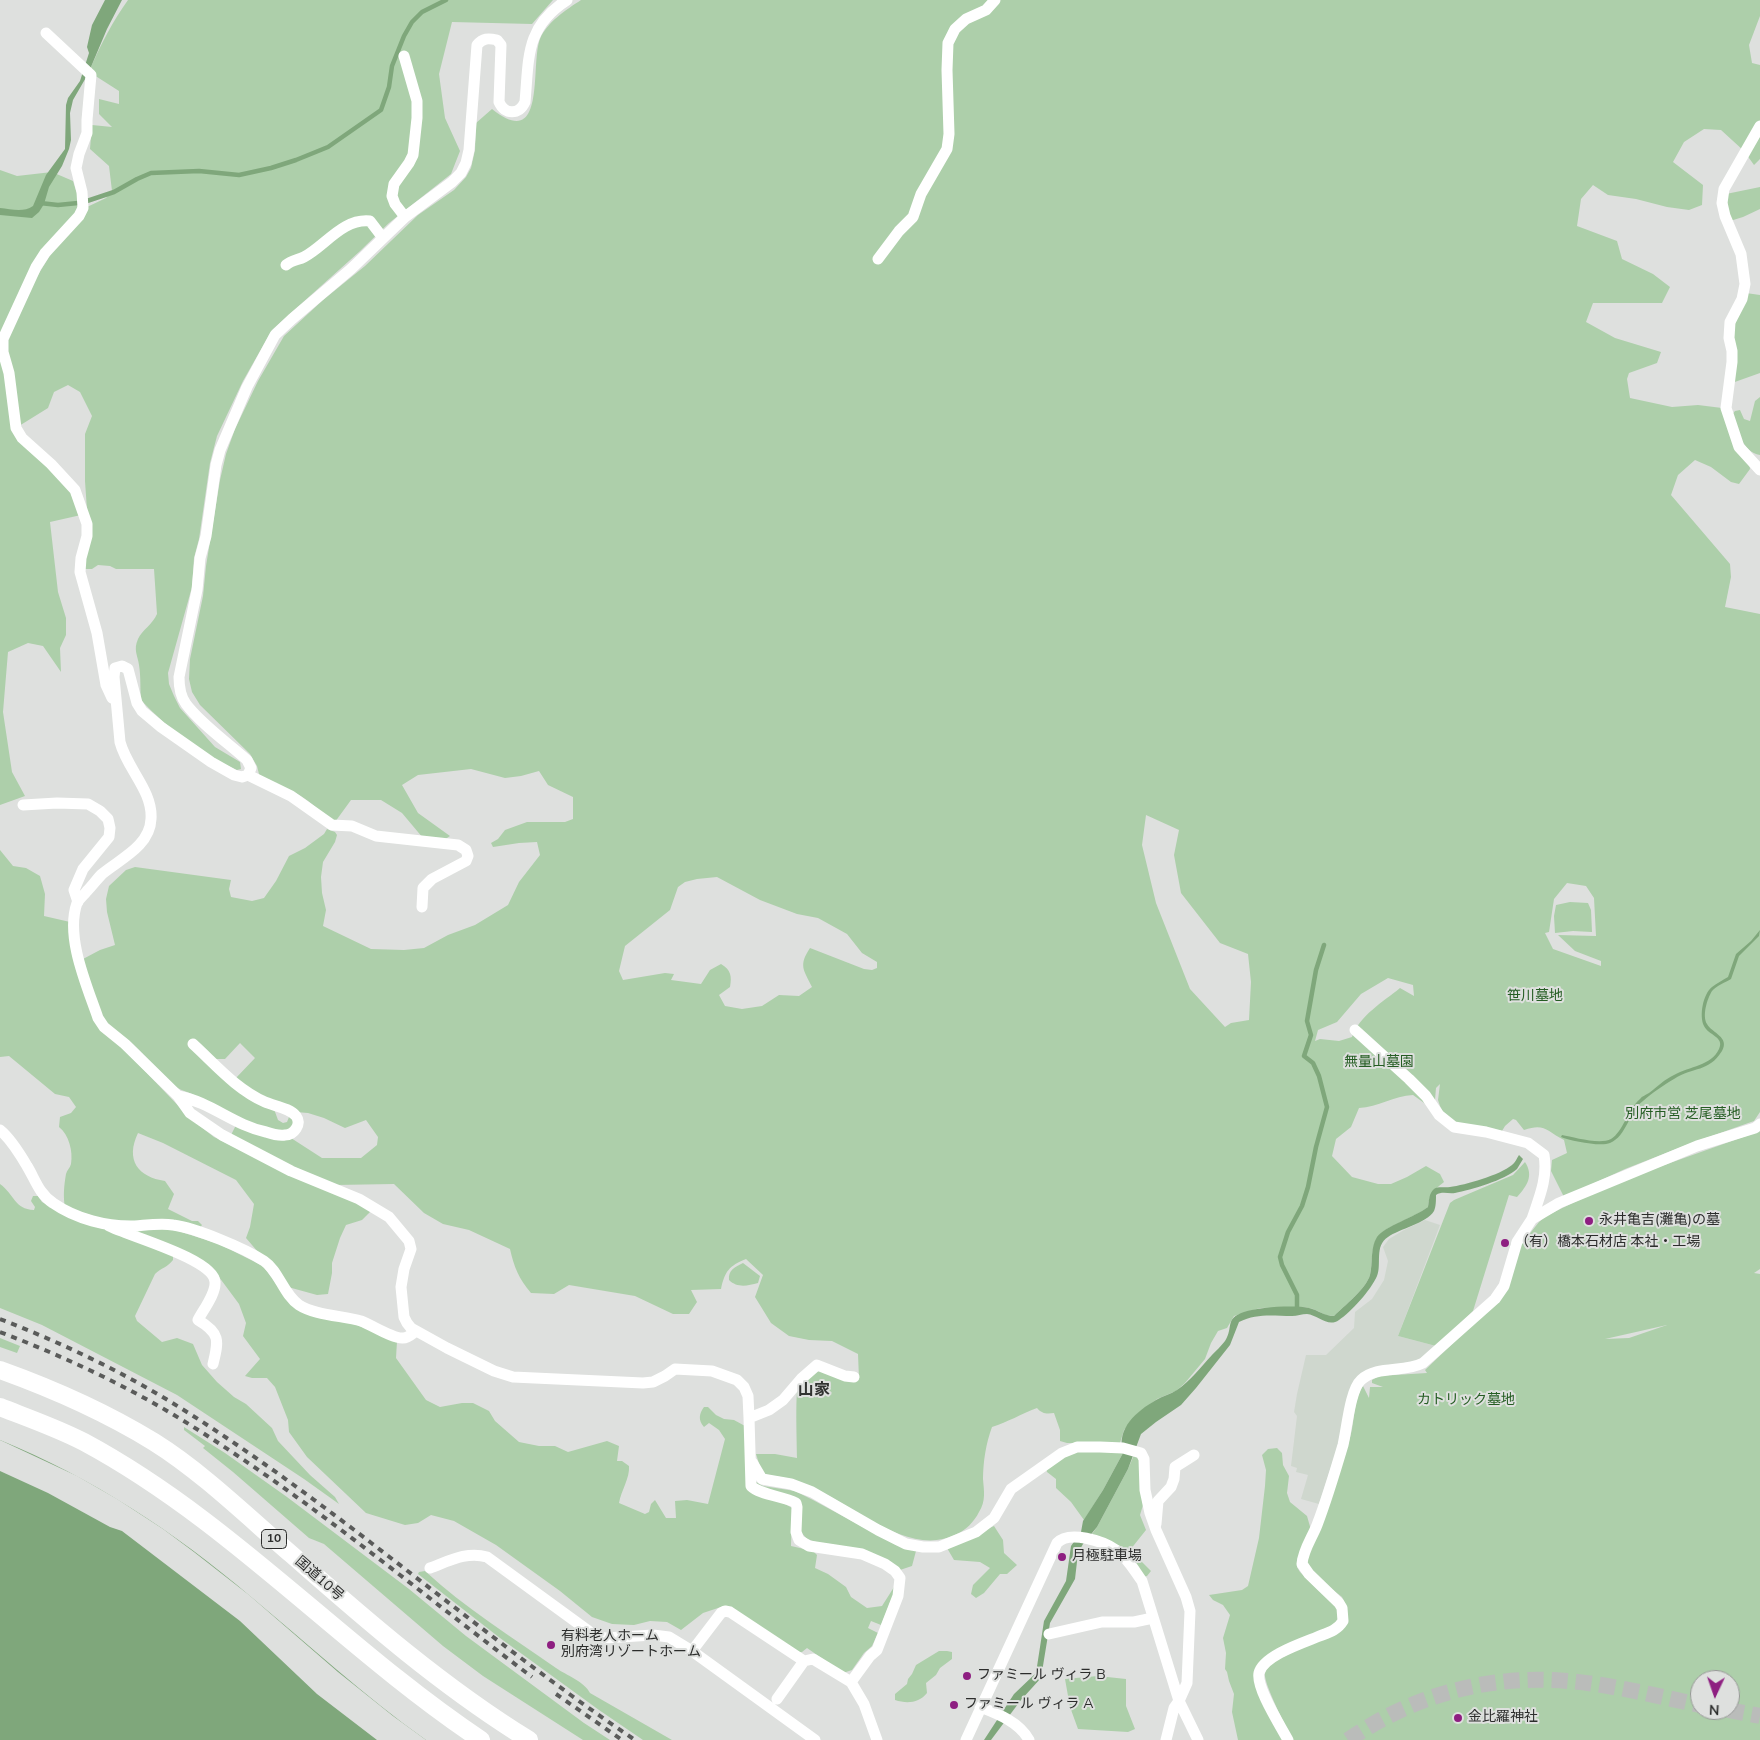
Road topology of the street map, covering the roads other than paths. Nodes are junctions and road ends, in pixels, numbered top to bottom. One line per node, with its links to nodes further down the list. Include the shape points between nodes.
1 (567, 0): 6 (street, via 538,27 532,39 525,102 517,111 508,112 499,102 500,44 489,38 477,45 466,163 452,182)
2 (995, 0): 8 (street, via 986,10 955,29 948,43 947,149 921,194 914,217)
3 (46, 34): 11 (street, via 91,75 88,133 76,168 83,208 36,267 3,340 2,352 9,372 16,428 22,438 76,490 87,524 80,572 97,633 106,685)
4 (404, 56): 6 (street, via 417,100 417,118 413,155 394,184 392,196)
5 (1760, 126): 10 (street, via 1724,189 1722,203 1741,254 1745,284 1742,299 1730,322 1732,362 1726,408 1739,447)
6 (405, 217): 7 (street)
7 (383, 238): 9 (street, via 370,221 357,221 304,257); 12 (street, via 275,335 247,387 220,450 197,590 179,669 179,685 186,704 247,760)
8 (878, 259)
9 (286, 265)
10 (1760, 470)
11 (116, 706): 12 (street, via 115,668 122,666 128,669 137,703 148,716 211,762 234,775); 14 (street, via 123,752 150,802 152,821 146,838 101,875)
12 (248, 775): 15 (street, via 291,796 332,825 352,826 385,837 463,847 468,856 466,862 432,879 423,888)
13 (23, 804): 14 (street, via 88,804 108,820 109,838 83,869 74,890)
14 (78, 902): 18 (street, via 74,918 75,941 98,1018)
15 (422, 906)
16 (1355, 1030): 21 (street, via 1409,1079 1439,1115 1454,1127 1522,1141 1544,1155 1542,1192)
17 (193, 1044): 18 (street, via 249,1094 290,1111 296,1116 297,1128 287,1136 258,1130 237,1123 194,1099)
18 (178, 1096): 23 (street, via 190,1113 222,1135 291,1171 359,1199 389,1217 411,1249 404,1268 401,1297 406,1323)
19 (1760, 1124): 21 (street, via 1559,1203)
20 (0, 1130): 22 (street, via 27,1165 44,1196 66,1211)
21 (1532, 1219): 49 (street, via 1517,1242 1504,1286 1495,1299 1423,1363 1414,1368 1377,1372 1362,1378 1355,1388 1337,1466 1302,1564 1339,1603 1343,1621 1335,1630 1289,1648 1266,1663 1258,1675 1260,1686)
22 (105, 1224): 23 (street, via 173,1225 193,1230 266,1262 300,1305 360,1321 402,1339); 24 (street, via 167,1247 214,1276 214,1291 198,1320 215,1333 217,1342)
23 (416, 1331): 28 (street, via 486,1367 513,1377 643,1383 653,1382 675,1369 712,1371 737,1380 744,1387)
24 (213, 1364)
25 (0, 1370): 42 (highway, 国道10号 / 10, via 71,1398 155,1443 218,1491 417,1662)
26 (854, 1377): 28 (street, via 817,1365 783,1400)
27 (0, 1407): 41 (highway, 国道10号 / 10, via 82,1441 142,1477 248,1554 394,1676)
28 (750, 1418): 30 (street)
29 (1194, 1454): 31 (street, via 1176,1466 1171,1487 1158,1501)
30 (751, 1460): 31 (street, via 762,1479 812,1492 906,1544 939,1547 976,1532 994,1518 1011,1489 1062,1453 1077,1447 1135,1450 1144,1459 1147,1503); 37 (street, via 750,1482 754,1489 796,1503 799,1540 809,1546 862,1554 885,1564 900,1578 898,1596 877,1650)
31 (1156, 1530): 39 (street, via 1190,1611 1187,1683)
32 (430, 1568): 35 (street, via 467,1554 487,1557 594,1635 605,1638 663,1635)
33 (1153, 1618): 34 (street, via 1134,1622 1102,1622); 39 (street); 40 (street, via 1142,1580 1117,1550 1076,1536 1064,1538 1057,1543)
34 (1049, 1634)
35 (692, 1651): 36 (street, via 725,1611); 43 (street)
36 (804, 1661): 37 (street, via 813,1659); 38 (street)
37 (851, 1682): 44 (street, via 864,1704)
38 (778, 1699)
39 (1179, 1701): 47 (street, via 1174,1708); 48 (street)
40 (980, 1707): 45 (street); 46 (street, via 1004,1716)
41 (481, 1740)
42 (529, 1740)
43 (815, 1740)
44 (877, 1740)
45 (966, 1740)
46 (1029, 1740)
47 (1166, 1740)
48 (1198, 1740)
49 (1288, 1740)

